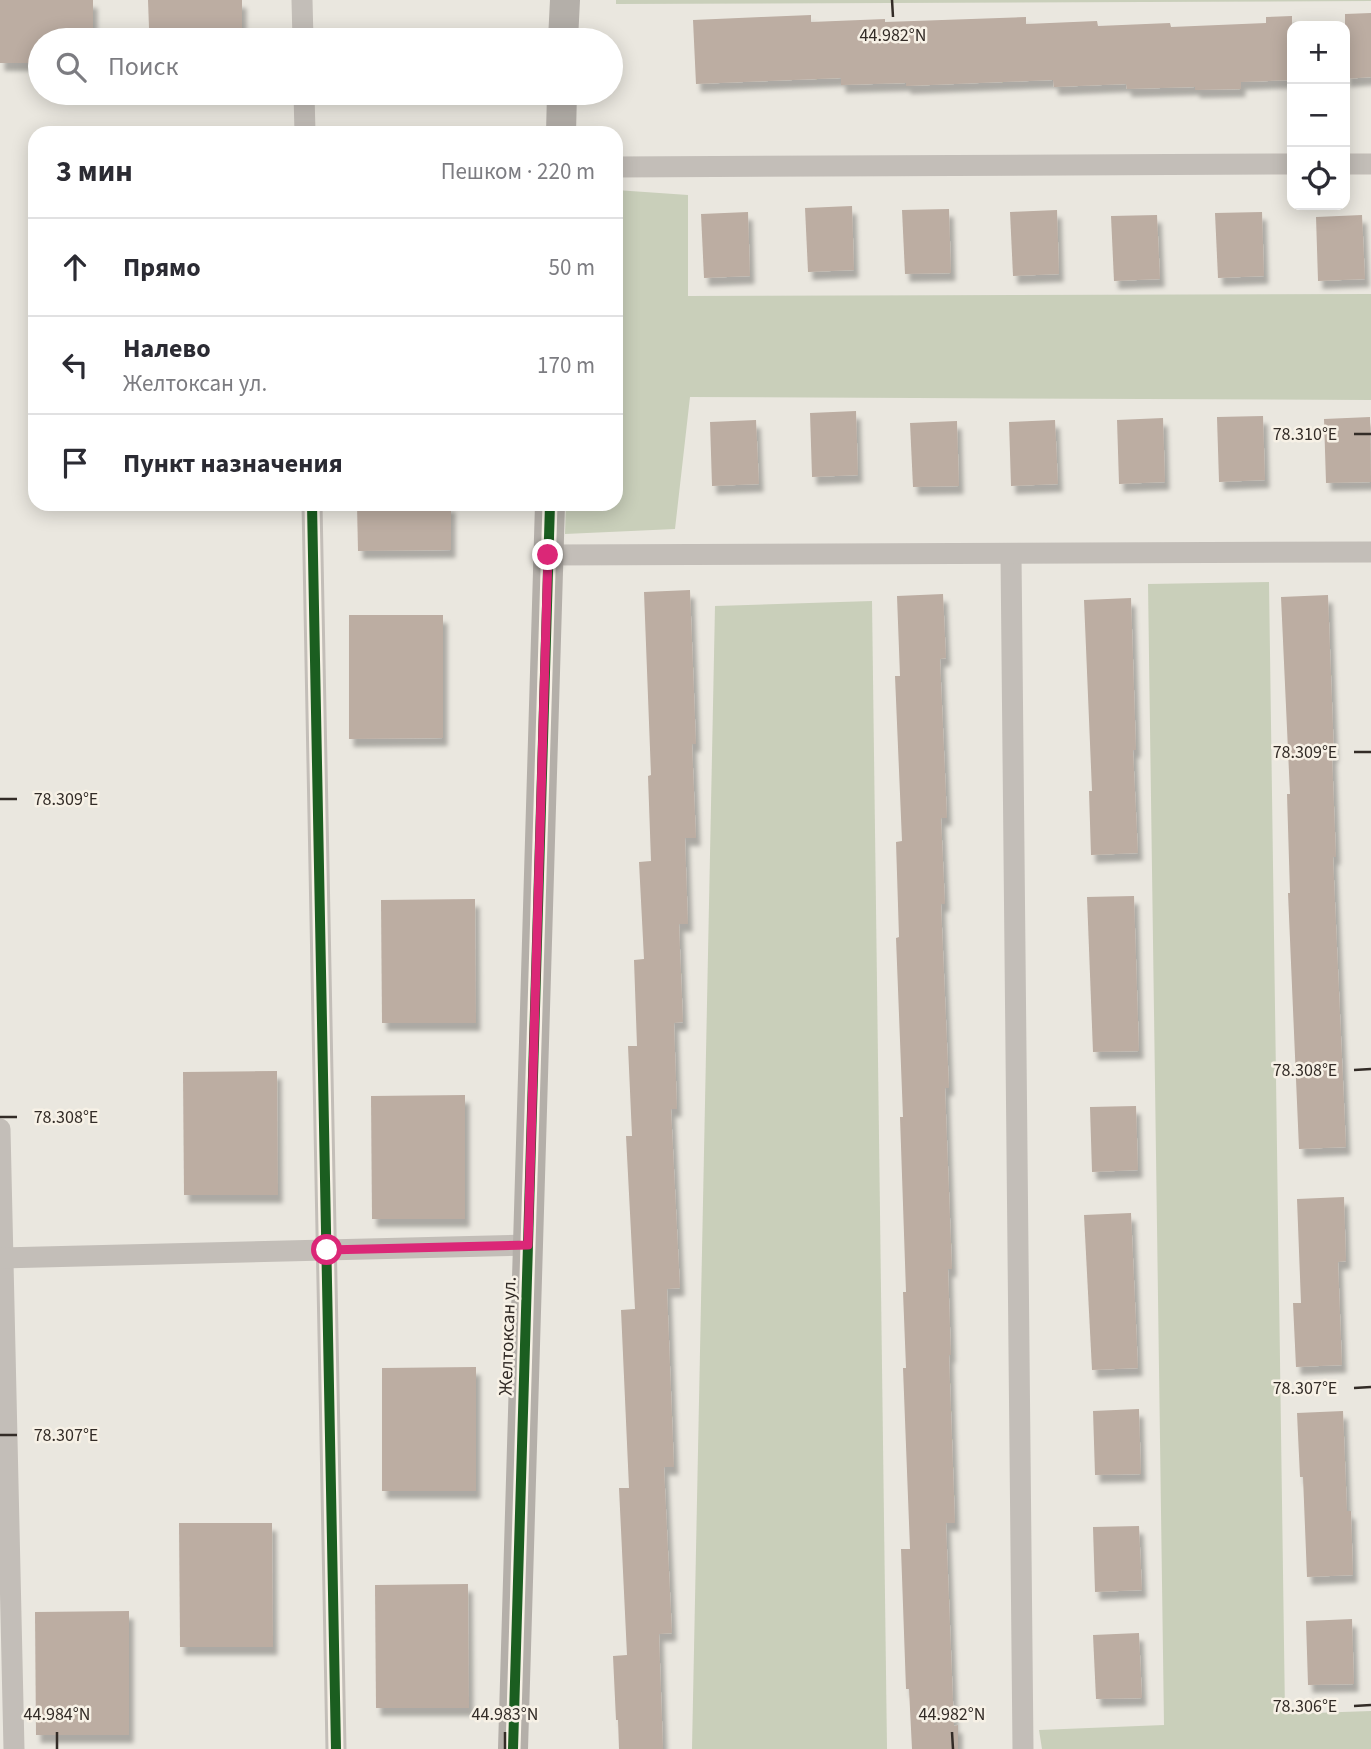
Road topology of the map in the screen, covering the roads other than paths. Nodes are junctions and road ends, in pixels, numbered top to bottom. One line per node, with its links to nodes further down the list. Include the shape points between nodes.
1 (302, 0): 3 (street)
2 (565, 0): 4 (street)
3 (303, 28)
4 (564, 28)
5 (304, 105): 7 (street)
6 (562, 105): 8 (street)
7 (305, 126)
8 (561, 126)
9 (1287, 164): 12 (street)
10 (1350, 164): 11 (street)
11 (1371, 164)
12 (623, 167)
13 (312, 511): 20 (street)
14 (550, 511): 17 (street, Желтоксан ул.)
15 (1371, 552): 16 (street)
16 (1011, 554): 17 (street); 25 (street)
17 (548, 555): 19 (street, Желтоксан ул.)
18 (0, 1129): 21 (street)
19 (528, 1245): 20 (street); 24 (street, Желтоксан ул.)
20 (327, 1250): 21 (street); 23 (street)
21 (1, 1258): 22 (street)
22 (14, 1749)
23 (337, 1749)
24 (513, 1749)
25 (1023, 1749)

